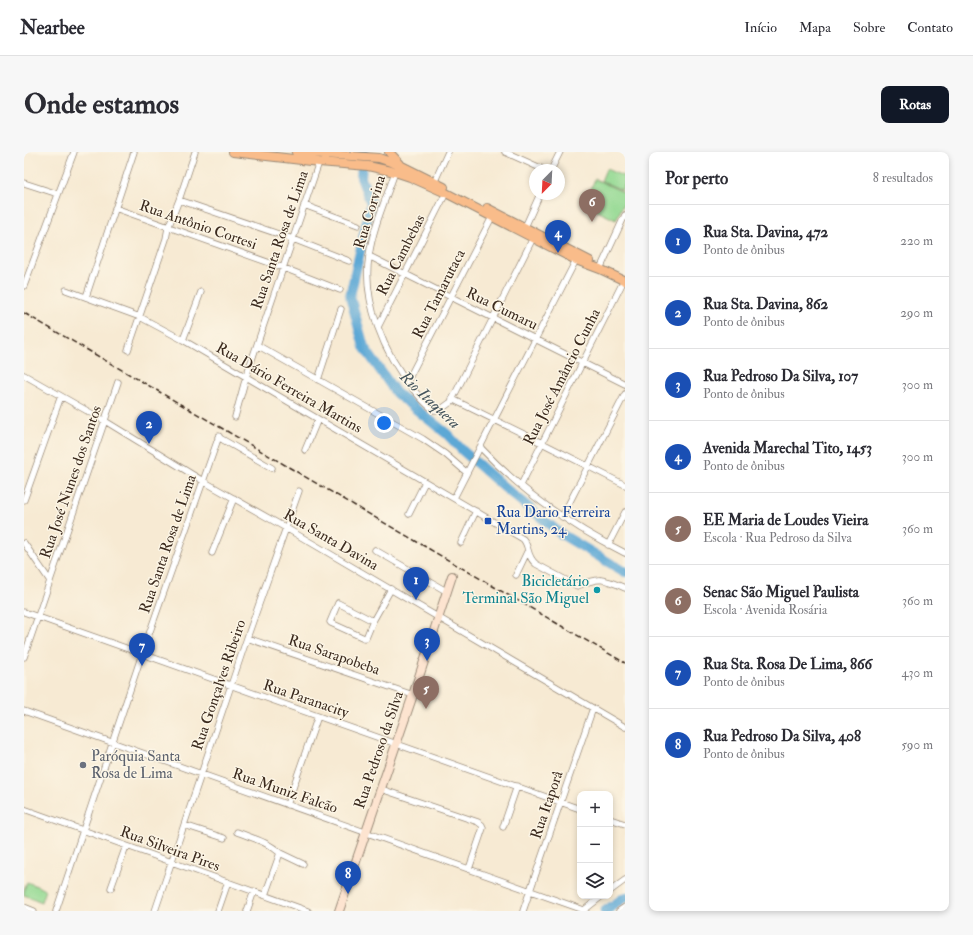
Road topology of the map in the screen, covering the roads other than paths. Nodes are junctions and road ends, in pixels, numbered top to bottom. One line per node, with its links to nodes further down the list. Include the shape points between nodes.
1 (74, 152): 20 (street)
2 (134, 152): 24 (street)
3 (195, 152): 21 (street)
4 (233, 152): 11 (main road)
5 (296, 152): 11 (main road)
6 (389, 152): 16 (main road)
7 (448, 152): 18 (street)
8 (504, 152): 13 (street)
9 (560, 152): 14 (street)
10 (351, 154): 11 (main road); 12 (main road); 15 (street)
11 (323, 156): 15 (main road); 23 (street, Rua Santa Rosa de Lima)
12 (375, 161): 15 (main road); 16 (main road)
13 (531, 164)
14 (554, 164)
15 (352, 165)
16 (398, 169): 18 (main road); 33 (street, Rua Corvina, via 376,228)
17 (24, 183): 20 (street)
18 (433, 184): 19 (main road); 29 (main road)
19 (446, 193): 26 (main road); 38 (street, Rua Cambebas)
20 (58, 194): 40 (street)
21 (179, 200): 30 (street); 32 (street)
22 (537, 200): 29 (street)
23 (304, 205): 27 (street); 32 (street, Rua Santa Rosa de Lima)
24 (115, 208): 30 (street, Rua Antônio Cortesi); 44 (street)
25 (625, 215): 37 (street)
26 (492, 217): 28 (main road); 45 (street, Rua Tamarutaca)
27 (358, 225)
28 (507, 225): 29 (main road); 31 (main road)
29 (525, 227): 37 (main road)
30 (168, 228): 36 (street, Rua Antônio Cortesi); 47 (street)
31 (533, 238): 34 (main road); 48 (street)
32 (293, 239): 35 (street); 36 (street, Rua Santa Rosa de Lima)
33 (369, 256): 38 (street, Rua Cumaru); 49 (street, Rua Corvina, via 369,291)
34 (576, 260): 37 (main road, via 582,260); 51 (street)
35 (349, 261)
36 (284, 268): 42 (street, Rua Antônio Cortesi); 52 (street, Rua Santa Rosa de Lima)
37 (600, 269): 39 (main road)
38 (405, 274): 45 (street, Rua Cumaru); 49 (street, Rua Cambebas)
39 (625, 281): 54 (street, Rua José Amâncio Cunha)
40 (24, 286)
41 (66, 290): 44 (street, Rua Dário Ferreira Martins)
42 (340, 290)
43 (201, 292): 50 (street)
44 (86, 297): 47 (street, Rua Dário Ferreira Martins)
45 (452, 298): 48 (street, Rua Cumaru); 59 (street, Rua Tamarutaca)
46 (341, 309): 57 (street)
47 (140, 317): 50 (street, Rua Dário Ferreira Martins); 53 (street)
48 (493, 318): 51 (street, Rua Cumaru); 63 (street)
49 (378, 327): 59 (street, Rua Corvina, via 381,338)
50 (183, 340): 56 (street, Rua Dário Ferreira Martins)
51 (536, 340): 54 (street, Rua Cumaru); 66 (street)
52 (257, 345): 56 (street, Rua Santa Rosa de Lima); 57 (street)
53 (128, 350)
54 (582, 363): 60 (street, Rua Cumaru); 68 (street, Rua José Amâncio Cunha)
55 (24, 375): 62 (street, Rua Santa Davina)
56 (246, 377): 64 (street, Rua Santa Rosa de Lima); 65 (street, Rua Dário Ferreira Martins)
57 (318, 380): 73 (street, via 423,439)
58 (118, 382): 67 (street, Rua José Nunes dos Santos)
59 (407, 382): 63 (street, Rua Corvina, via 434,410 440,410)
60 (625, 384)
61 (625, 394): 71 (street)
62 (61, 396): 67 (street, Rua Santa Davina); 81 (street)
63 (452, 399): 66 (street)
64 (235, 417)
65 (318, 419): 70 (street); 75 (street, Rua Dário Ferreira Martins)
66 (494, 420): 68 (street); 69 (street)
67 (105, 421): 74 (street, Rua Santa Davina); 96 (street, Rua José Nunes dos Santos)
68 (542, 443): 71 (street); 76 (street, Rua José Amâncio Cunha)
69 (478, 449): 73 (street); 76 (street)
70 (305, 450)
71 (588, 466): 77 (street); 85 (street)
72 (272, 468): 74 (street, Rua Santa Rosa de Lima, via 219,437)
73 (467, 470): 80 (street)
74 (203, 481): 79 (street, Rua Santa Davina); 105 (street, Rua Santa Rosa de Lima)
75 (425, 482): 80 (street, Rua Dário Ferreira Martins); 84 (street)
76 (520, 485): 85 (street)
77 (625, 485)
78 (300, 491): 86 (street, Rua Gonçalves Ribeiro)
79 (234, 498): 86 (street, Rua Santa Davina); 92 (street)
80 (454, 498): 82 (street, Rua Dário Ferreira Martins)
81 (24, 500)
82 (476, 511): 88 (street); 91 (street, Rua Dário Ferreira Martins, via 523,539)
83 (625, 512): 89 (street)
84 (410, 514)
85 (562, 517): 89 (street)
86 (286, 528): 98 (street, Rua Santa Davina); 104 (street, Rua Gonçalves Ribeiro)
87 (24, 542): 96 (street)
88 (461, 543)
89 (608, 545): 93 (street)
90 (374, 550): 99 (street)
91 (527, 552): 94 (street); 97 (street, Rua Dário Ferreira Martins, via 536,564 577,586 602,579)
92 (212, 553)
93 (625, 553)
94 (516, 575)
95 (452, 576): 99 (street, Rua Pedroso da Silva)
96 (50, 581): 101 (street, Rua José Nunes dos Santos)
97 (625, 588)
98 (391, 589): 102 (street, Rua Santa Davina); 103 (street)
99 (446, 591): 102 (street, Rua Pedroso da Silva)
100 (24, 612): 101 (street, Rua Paranacity)
101 (38, 617): 105 (street, Rua Paranacity); 106 (street, Rua José Nunes dos Santos)
102 (439, 617): 108 (street, Rua Pedroso da Silva); 109 (street, Rua Santa Davina)
103 (373, 621): 103 (street, via 367,637 364,638 331,623 336,604)
104 (248, 638): 107 (street, Rua Gonçalves Ribeiro); 108 (street, Rua Sarapobeba)
105 (142, 654): 107 (street, Rua Paranacity); 113 (street, Rua Santa Rosa de Lima)
106 (24, 657)
107 (232, 686): 111 (street, Rua Paranacity); 115 (street, Rua Gonçalves Ribeiro)
108 (413, 695): 114 (street, Rua Pedroso da Silva)
109 (593, 708): 112 (street, Rua Santa Davina); 118 (street, Rua Itaporâ)
110 (24, 711): 113 (street, Rua Muniz Falcão)
111 (318, 716): 114 (street, Rua Paranacity); 119 (street)
112 (625, 727)
113 (112, 743): 115 (street, Rua Muniz Falcão); 126 (street, Rua Santa Rosa de Lima)
114 (397, 744): 116 (street, Rua Paranacity); 117 (street, Rua Pedroso da Silva)
115 (201, 774): 119 (street, Rua Muniz Falcão); 124 (street, Rua Gonçalves Ribeiro)
116 (517, 786): 118 (street, Rua Paranacity); 125 (street)
117 (381, 789): 128 (street, Rua Pedroso da Silva); 134 (street, via 482,825)
118 (560, 802): 120 (street, Rua Paranacity); 140 (street, Rua Itaporâ)
119 (287, 805): 128 (street, Rua Muniz Falcão)
120 (577, 807)
121 (24, 809): 126 (street, Rua Silveira Pires)
122 (613, 820): 123 (street)
123 (625, 824)
124 (184, 825): 129 (street); 132 (street, Rua Gonçalves Ribeiro)
125 (503, 827)
126 (84, 830): 130 (street, Rua Silveira Pires); 146 (street, Rua Santa Rosa de Lima)
127 (237, 832): 131 (street, via 273,846)
128 (366, 833): 134 (street, Rua Muniz Falcão); 151 (street, Rua Pedroso da Silva)
129 (224, 838)
130 (126, 846): 132 (street, Rua Silveira Pires); 137 (street)
131 (280, 853): 133 (street); 141 (street)
132 (171, 862): 136 (street, Rua Silveira Pires); 147 (street, Rua Gonçalves Ribeiro)
133 (304, 864)
134 (469, 869): 140 (street, Rua Muniz Falcão)
135 (625, 880): 138 (street)
136 (228, 882): 139 (street, Rua Silveira Pires); 148 (street)
137 (111, 888)
138 (613, 888)
139 (254, 891): 141 (street, Rua Silveira Pires); 149 (street)
140 (530, 891): 152 (street, Rua Itaporâ); 153 (street, Rua Muniz Falcão)
141 (265, 895): 150 (street, Rua Silveira Pires)
142 (598, 899): 153 (street)
143 (24, 907): 145 (street)
144 (625, 907): 154 (street)
145 (34, 911)
146 (56, 911)
147 (155, 911)
148 (218, 911)
149 (247, 911)
150 (308, 911)
151 (339, 911)
152 (523, 911)
153 (583, 911)
154 (619, 911)

